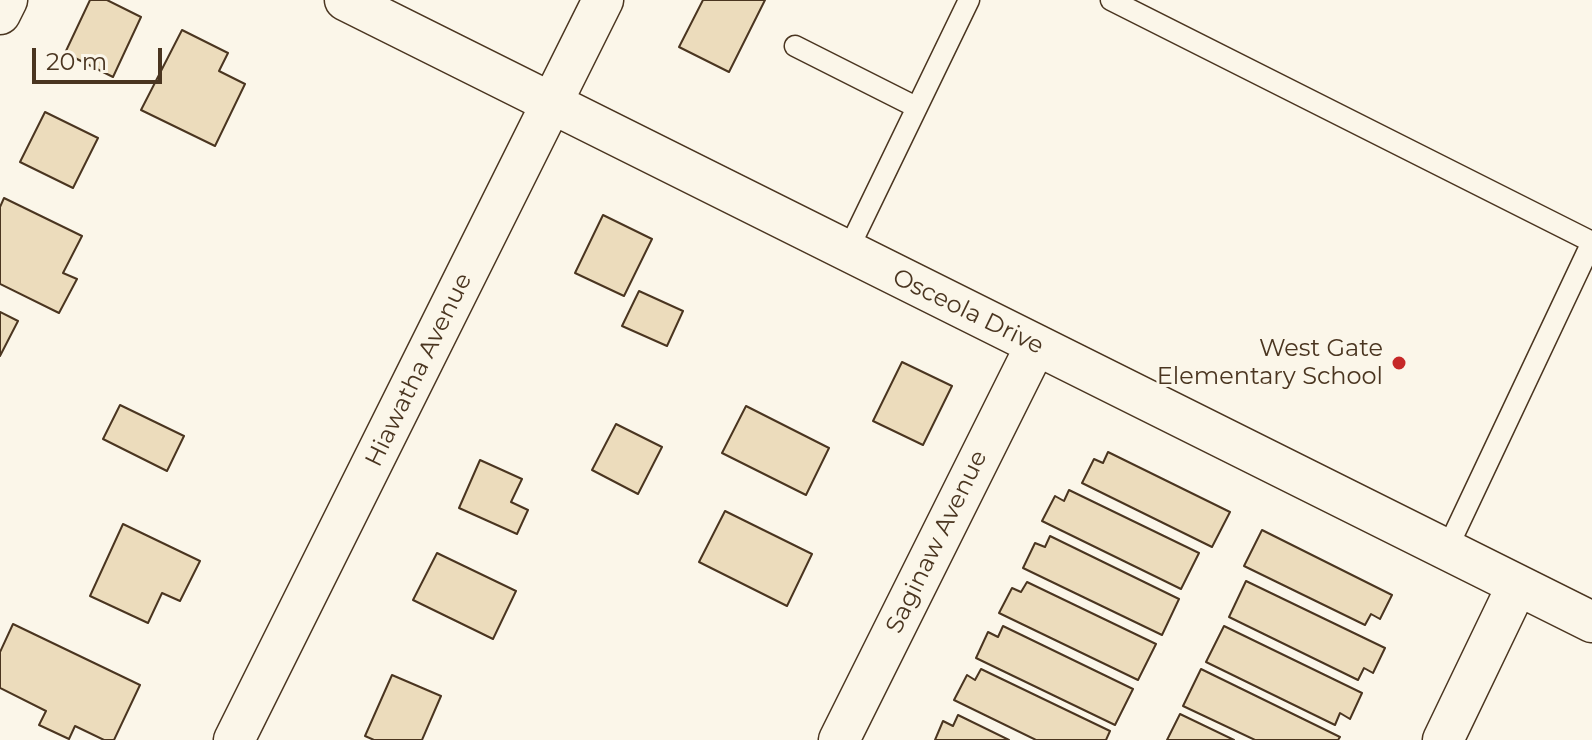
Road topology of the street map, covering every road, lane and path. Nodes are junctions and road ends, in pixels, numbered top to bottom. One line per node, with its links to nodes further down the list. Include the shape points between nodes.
1 (7, 0): 6 (street)
2 (345, 0): 8 (street, Osceola Drive)
3 (603, 0): 8 (street, Hiawatha Avenue)
4 (969, 0): 9 (lane)
5 (1111, 0): 10 (lane)
6 (0, 14)
7 (795, 46): 9 (lane)
8 (551, 104): 11 (street, Osceola Drive); 16 (street, Hiawatha Avenue)
9 (916, 107): 11 (lane)
10 (1592, 242): 13 (lane)
11 (847, 252): 12 (street, Osceola Drive)
12 (1036, 345): 13 (street, Osceola Drive); 17 (street, Saginaw Avenue)
13 (1447, 549): 14 (street, Osceola Drive)
14 (1517, 586): 15 (street, Osceola Drive); 18 (street)
15 (1592, 622)
16 (234, 740)
17 (839, 740)
18 (1443, 740)

